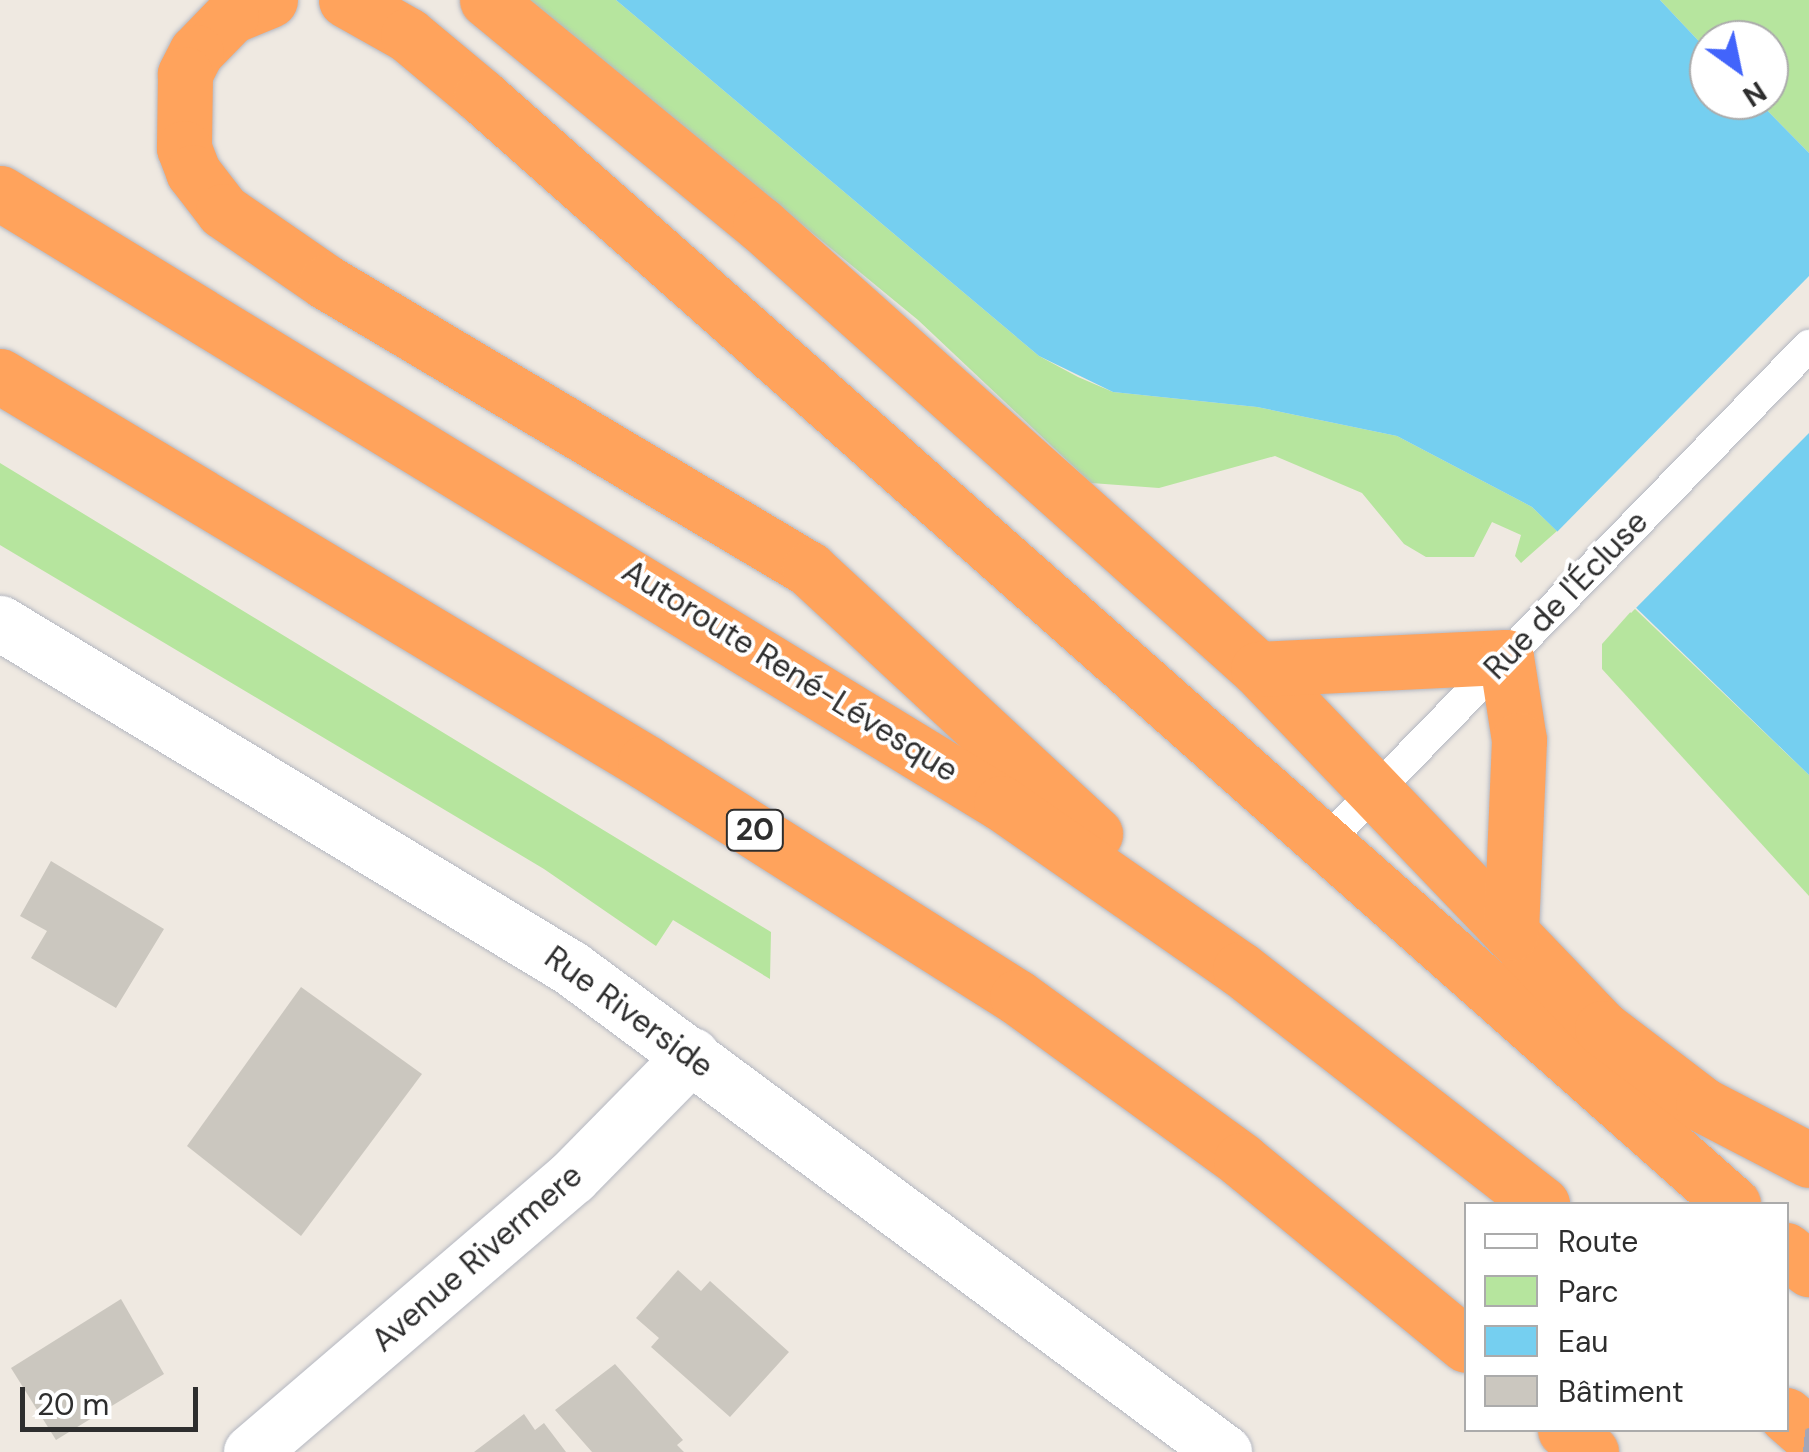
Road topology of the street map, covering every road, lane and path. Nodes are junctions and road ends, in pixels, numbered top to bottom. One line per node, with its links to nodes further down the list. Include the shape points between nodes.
1 (270, 0): 13 (highway, via 231,16 184,74 184,148 223,212 326,282 809,568)
2 (346, 0): 11 (highway, via 408,35 482,96)
3 (487, 0): 9 (highway, via 760,224)
4 (0, 192): 13 (highway, Autoroute René-Lévesque, via 885,729)
5 (1809, 346): 8 (lane, Rue de l'Écluse)
6 (0, 376): 20 (highway, 20, via 710,802 1017,997 1240,1160)
7 (0, 623): 14 (street, Rue Riverside, via 498,921)
8 (1506, 658): 9 (highway); 10 (lane, Rue de l'Écluse); 12 (highway, via 1518,740)
9 (1258, 669): 10 (highway)
10 (1378, 790): 11 (lane, Rue de l'Écluse); 12 (highway)
11 (1323, 845): 17 (highway)
12 (1511, 933): 15 (highway, via 1640,1060)
13 (1240, 969): 16 (highway, Autoroute René-Lévesque)
14 (692, 1055): 24 (street, Avenue Rivermere, via 572,1177); 25 (street, Rue Riverside)
15 (1795, 1147)
16 (1539, 1202)
17 (1731, 1202)
18 (1789, 1252): 19 (highway)
19 (1809, 1269)
20 (1464, 1343)
21 (1789, 1418): 23 (highway)
22 (1567, 1432): 26 (highway)
23 (1809, 1435)
24 (251, 1452)
25 (1224, 1452)
26 (1591, 1452)

